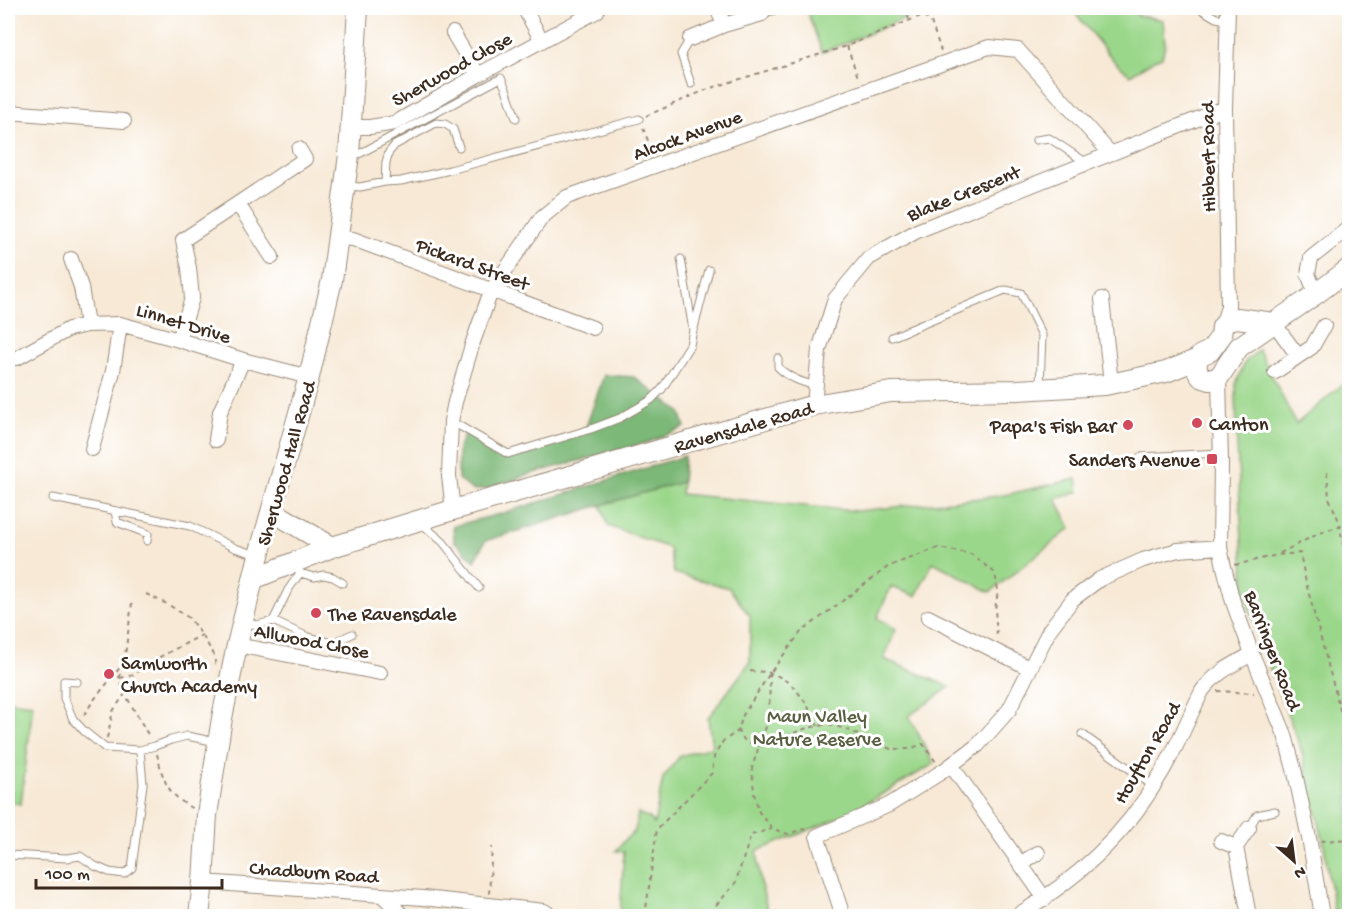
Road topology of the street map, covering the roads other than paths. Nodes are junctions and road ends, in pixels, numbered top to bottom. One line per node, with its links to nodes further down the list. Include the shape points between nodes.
1 (358, 8): 20 (main road, Sherwood Hall Road)
2 (524, 8): 12 (street)
3 (717, 8): 9 (street)
4 (782, 8): 7 (lane)
5 (1199, 8): 8 (lane, via 1216,18)
6 (599, 9): 12 (street, Sherwood Close)
7 (762, 14): 9 (street)
8 (1228, 14): 15 (street, Hibbert Road)
9 (724, 26): 11 (street)
10 (453, 33): 13 (street)
11 (690, 39): 14 (lane, via 681,54)
12 (542, 41): 13 (street, Sherwood Close)
13 (477, 75): 20 (street, Sherwood Close, via 395,123)
14 (691, 84)
15 (1225, 108): 24 (street, Blake Crescent); 49 (street, Hibbert Road)
16 (8, 111): 19 (street)
17 (516, 118): 25 (lane, via 501,78 361,153)
18 (639, 118): 27 (lane, via 450,170)
19 (124, 121)
20 (351, 127): 25 (main road, Sherwood Hall Road)
21 (1036, 140): 26 (lane, via 1049,138)
22 (459, 147): 27 (lane, via 453,129 436,123 395,145 386,162)
23 (299, 149): 29 (street, via 305,159)
24 (1110, 153): 26 (street, Blake Crescent); 37 (street, Alcock Avenue, via 1018,50 989,47 567,197 542,217)
25 (349, 155): 28 (main road, Sherwood Hall Road)
26 (1086, 163): 58 (street, Blake Crescent, via 916,231 868,258 835,299 819,350)
27 (385, 182): 28 (lane)
28 (345, 186): 31 (main road, Sherwood Hall Road)
29 (238, 204): 32 (street); 47 (street, via 183,240 192,298)
30 (1350, 226): 38 (street, via 1311,258 1308,274)
31 (339, 238): 37 (street, Pickard Street); 55 (main road, Sherwood Hall Road)
32 (273, 257)
33 (70, 259): 42 (street, via 81,287)
34 (681, 259): 45 (lane)
35 (1350, 268): 38 (main road)
36 (709, 270): 45 (lane)
37 (491, 291): 44 (street, Pickard Street); 59 (street, Alcock Avenue)
38 (1316, 294): 40 (main road)
39 (1102, 299): 56 (street)
40 (1274, 323): 48 (main road); 49 (main road, Ravensdale Road); 50 (street)
41 (120, 324): 42 (street, Linnet Drive); 47 (street, Linnet Drive); 61 (street, via 113,371)
42 (87, 325): 51 (street, Linnet Drive, via 69,329)
43 (1324, 326): 50 (street, via 1312,347)
44 (593, 328)
45 (693, 330): 59 (lane, via 690,345 651,400 591,429 508,454)
46 (892, 337): 57 (lane, via 1005,290 1021,292 1042,335)
47 (179, 340): 53 (street, Linnet Drive)
48 (1243, 344): 49 (main road, Ravensdale Road, via 1226,344); 49 (main road, via 1250,336 1249,326)
49 (1218, 351): 56 (main road, Ravensdale Road, via 1166,372); 62 (street, Barringer Road)
50 (1298, 356): 54 (street)
51 (17, 358)
52 (778, 358): 58 (lane, via 778,367)
53 (243, 360): 55 (street, Linnet Drive); 60 (street, via 220,412)
54 (1275, 372)
55 (309, 377): 67 (main road, Sherwood Hall Road)
56 (1111, 384): 57 (main road, Ravensdale Road)
57 (1039, 388): 58 (main road, Ravensdale Road)
58 (815, 396): 65 (main road, Ravensdale Road)
59 (451, 421): 65 (street, Alcock Avenue, via 449,476)
60 (217, 442)
61 (92, 449)
62 (1221, 453): 63 (lane); 71 (street, Barringer Road)
63 (1140, 457)
64 (53, 498): 66 (lane)
65 (453, 510): 68 (main road, Ravensdale Road)
66 (115, 511): 69 (lane, via 117,522 148,534); 72 (lane, via 190,526)
67 (270, 514): 70 (main road); 72 (main road, Sherwood Hall Road)
68 (417, 521): 70 (main road, Ravensdale Road); 76 (lane, via 443,542)
69 (147, 541)
70 (332, 547): 73 (main road, Ravensdale Road)
71 (1220, 547): 82 (street, Barringer Road, via 1233,602); 83 (street, via 1178,550 1100,579 1073,599 1050,629)
72 (259, 555): 73 (main road); 74 (main road, Sherwood Hall Road)
73 (293, 567): 74 (main road, Ravensdale Road); 75 (lane, via 314,577 333,577); 78 (lane, via 288,590)
74 (253, 579): 79 (main road, Sherwood Hall Road)
75 (343, 584)
76 (479, 588)
77 (928, 617): 83 (street)
78 (273, 621): 79 (lane, via 257,625); 80 (lane, via 333,643)
79 (243, 622): 81 (main road, Sherwood Hall Road)
80 (352, 634)
81 (237, 645): 84 (street, Allwood Close); 87 (main road, Sherwood Hall Road)
82 (1252, 654): 90 (street, Houfton Road, via 1208,683); 108 (street, Barringer Road, via 1285,735 1295,772)
83 (1029, 668): 89 (street, via 1009,710 978,745)
84 (380, 673)
85 (77, 682): 88 (lane, via 64,681 64,698 77,724 105,748)
86 (1082, 734): 90 (lane)
87 (219, 742): 88 (lane, via 187,736); 98 (main road, Sherwood Hall Road, via 207,815)
88 (140, 750): 96 (lane, via 143,784 132,868 124,874 109,872 80,856)
89 (947, 768): 97 (street); 105 (street, via 889,805 817,836)
90 (1153, 786): 101 (street, Houfton Road, via 1124,829)
91 (1275, 811): 92 (lane, via 1257,815)
92 (1249, 828): 94 (street)
93 (1221, 841): 94 (street)
94 (1236, 847): 107 (street)
95 (1038, 853): 97 (street)
96 (8, 855)
97 (1021, 863): 101 (street)
98 (203, 882): 99 (street, Chadburn Road); 102 (main road, Sherwood Hall Road)
99 (383, 896): 100 (street, Chadburn Road); 103 (street)
100 (423, 898): 103 (street); 104 (street, Chadburn Road, via 544,911)
101 (1045, 899): 106 (street, Houfton Road)
102 (199, 916)
103 (403, 916)
104 (552, 916)
105 (843, 916)
106 (1016, 916)
107 (1249, 916)
108 (1322, 916)

